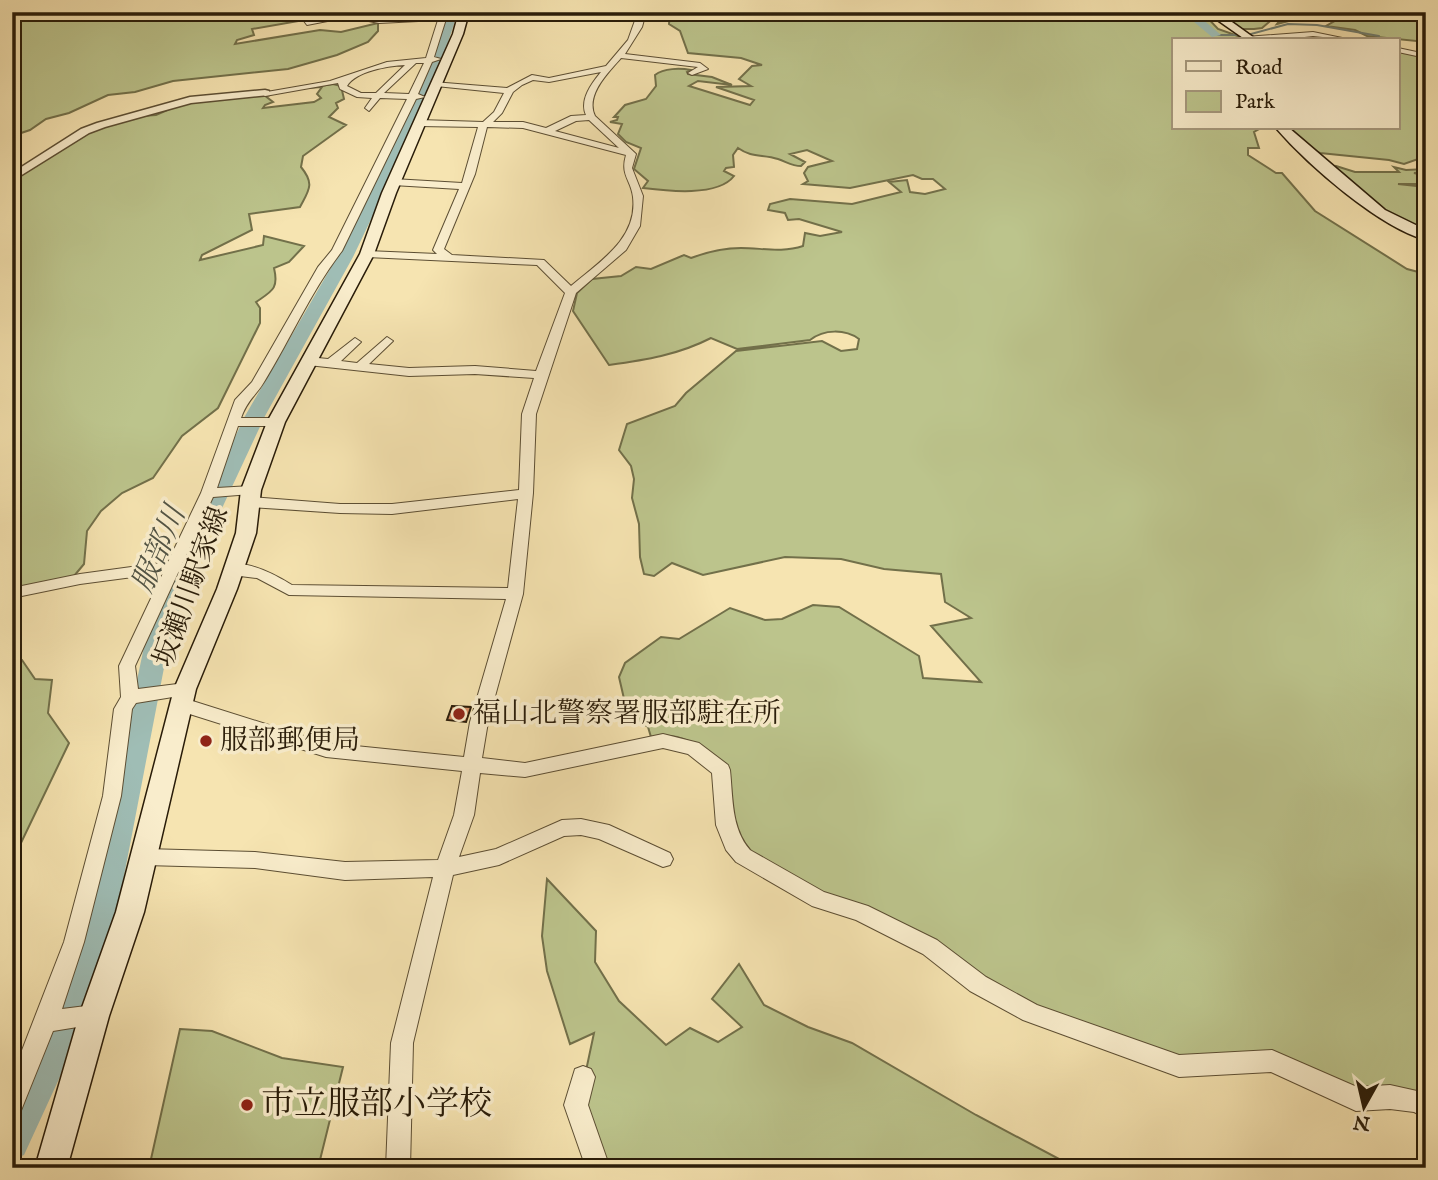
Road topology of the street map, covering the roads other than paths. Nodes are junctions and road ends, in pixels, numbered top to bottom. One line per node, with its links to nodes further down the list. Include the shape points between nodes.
1 (642, 12): 9 (street, via 635,39)
2 (1211, 12): 5 (main road)
3 (452, 15): 4 (street, via 379,21 348,15); 11 (main road, 坂瀬川駅家線)
4 (307, 23)
5 (1248, 38)
6 (1279, 38): 7 (street, via 1313,34)
7 (1336, 38)
8 (1400, 50): 10 (street)
9 (620, 56): 13 (street); 15 (street, via 704,69)
10 (1426, 56)
11 (438, 58): 12 (street); 20 (main road, 坂瀬川駅家線)
12 (415, 60): 14 (street); 21 (street)
13 (606, 68): 18 (street, via 549,80 532,78); 23 (street, via 588,100)
14 (360, 72): 19 (street, via 331,83); 21 (street, via 346,79 343,87)
15 (692, 73)
16 (475, 74): 17 (street)
17 (469, 88): 18 (street); 20 (street)
18 (509, 91): 25 (street, via 498,113)
19 (265, 93): 29 (street, via 190,100 101,125)
20 (424, 95): 21 (street); 24 (main road, 坂瀬川駅家線); 32 (street, via 397,131)
21 (378, 98): 22 (street)
22 (369, 108)
23 (592, 117): 27 (street, via 575,118); 28 (street)
24 (419, 123): 25 (street); 31 (main road, 坂瀬川駅家線)
25 (485, 123): 27 (street); 30 (street, via 479,154)
26 (1284, 130): 33 (main road, via 1380,213)
27 (548, 131): 28 (street)
28 (631, 154): 37 (street, via 627,168 638,196 635,226 622,248)
29 (12, 177)
30 (465, 186): 31 (street); 36 (street, via 438,250)
31 (388, 189): 32 (street); 35 (main road, 坂瀬川駅家線)
32 (364, 193): 44 (street, via 337,251 323,267 257,384 241,400)
33 (1426, 236)
34 (460, 241): 36 (street)
35 (366, 254): 36 (street); 40 (main road, 坂瀬川駅家線)
36 (448, 256): 37 (street, via 540,262)
37 (572, 292): 43 (street)
38 (387, 341): 42 (street)
39 (355, 342): 41 (street)
40 (308, 361): 41 (street); 45 (main road, 坂瀬川駅家線)
41 (332, 362): 42 (street)
42 (359, 367): 43 (street)
43 (540, 375): 47 (street, via 529,414)
44 (235, 422): 45 (street); 46 (street)
45 (272, 422): 48 (main road, 坂瀬川駅家線)
46 (209, 492): 48 (street); 49 (street)
47 (526, 493): 48 (street, via 390,509 324,508); 52 (street)
48 (246, 494): 50 (main road, 坂瀬川駅家線, via 246,536)
49 (174, 566): 51 (street); 54 (street, via 127,666)
50 (232, 570): 52 (street, via 261,573 289,590); 53 (main road, 坂瀬川駅家線)
51 (12, 593)
52 (515, 594): 55 (street)
53 (180, 695): 54 (street); 55 (street, via 326,750); 56 (main road, 坂瀬川駅家線)
54 (134, 696): 60 (street, via 123,709 112,796)
55 (471, 765): 58 (street, via 464,815); 63 (street, via 544,768 663,741 693,748 721,770 726,825 743,856 819,900 861,912 930,947 978,984 1031,1013 1179,1066 1272,1061 1356,1099 1390,1097)
56 (145, 857): 58 (street, via 255,860 345,871); 59 (main road, 坂瀬川駅家線, via 130,912)
57 (663, 859): 58 (street, via 602,831 580,827 562,828 499,857)
58 (445, 868): 65 (street, via 402,1043)
59 (89, 1016): 60 (street); 64 (main road, 坂瀬川駅家線)
60 (48, 1021): 62 (street)
61 (583, 1077): 66 (street, via 576,1105)
62 (12, 1105)
63 (1426, 1106)
64 (51, 1168)
65 (398, 1168)
66 (598, 1168)

